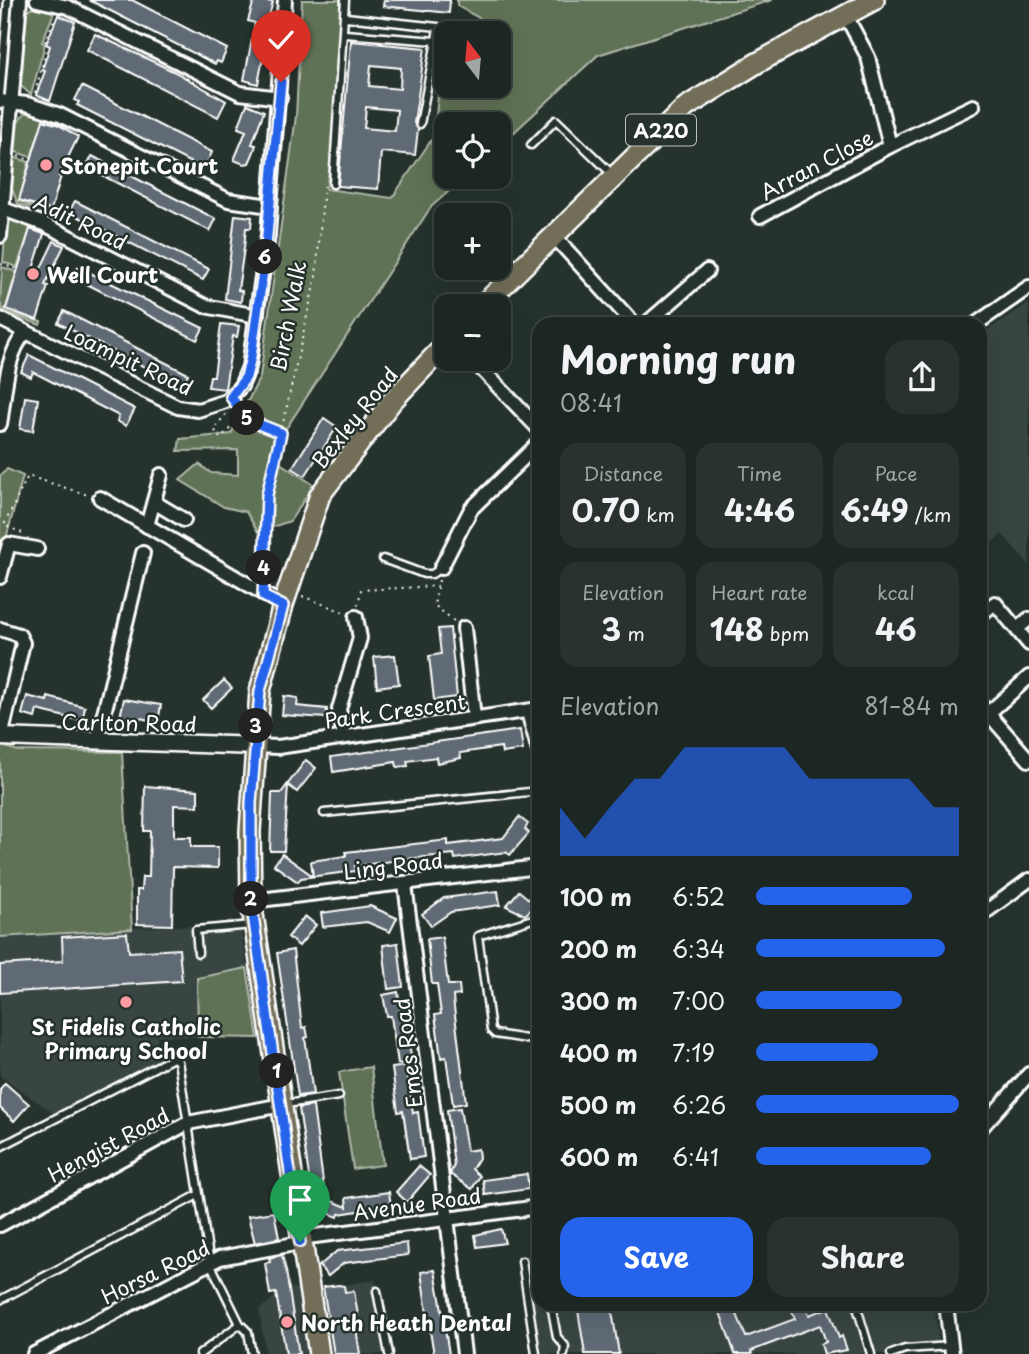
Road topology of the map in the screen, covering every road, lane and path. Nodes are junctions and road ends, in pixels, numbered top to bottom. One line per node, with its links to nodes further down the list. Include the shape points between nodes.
1 (8, 0): 16 (lane)
2 (20, 0): 19 (street)
3 (37, 0): 18 (street, via 68,7 240,93)
4 (285, 0): 18 (street)
5 (345, 0): 9 (lane)
6 (874, 0): 8 (main road, A220)
7 (57, 10): 13 (path)
8 (845, 14): 23 (street, Arran Close, via 868,57); 26 (main road, A220, via 686,107)
9 (346, 17): 10 (lane); 11 (lane)
10 (434, 27)
11 (345, 34): 12 (lane); 28 (lane)
12 (434, 41)
13 (45, 42)
14 (47, 47): 17 (path)
15 (434, 51): 21 (lane)
16 (0, 95)
17 (33, 98)
18 (280, 98): 29 (street)
19 (6, 102): 29 (street, via 60,115 228,200); 30 (street)
20 (973, 106): 23 (street, Arran Close)
21 (420, 124)
22 (531, 145): 26 (lane, via 556,120)
23 (890, 146): 31 (street, Arran Close)
24 (12, 154): 25 (path)
25 (30, 160)
26 (613, 175): 32 (main road, A220)
27 (324, 179): 51 (path, Birch Walk, via 316,276)
28 (333, 184)
29 (270, 206): 39 (street)
30 (1, 209): 33 (street); 39 (street, Adit Road, via 44,224 205,306)
31 (760, 216)
32 (552, 234): 38 (main road, A220); 40 (street)
33 (0, 236)
34 (1, 264): 35 (path)
35 (17, 269)
36 (708, 271): 41 (street)
37 (1029, 287): 42 (street)
38 (494, 294)
39 (257, 316): 47 (street, via 246,377)
40 (628, 317)
41 (654, 317)
42 (986, 317)
43 (0, 319): 44 (street, Loampit Road)
44 (25, 333): 47 (street, Loampit Road, via 178,407); 50 (street, via 16,346)
45 (434, 357): 65 (main road, Bexley Road, via 392,401 320,495)
46 (483, 371): 49 (street)
47 (231, 403): 48 (path); 48 (path, via 214,427 220,438 235,424)
48 (248, 420): 51 (path)
49 (532, 422)
50 (0, 424)
51 (281, 433): 64 (path, Birch Walk, via 267,495)
52 (532, 450): 62 (street, via 471,509)
53 (161, 475): 55 (street)
54 (100, 498): 57 (street); 58 (path, via 28,476 4,525 22,531)
55 (154, 502): 56 (street); 57 (street)
56 (184, 520)
57 (147, 526): 64 (street)
58 (21, 546): 59 (street); 63 (street, via 9,544)
59 (37, 549)
60 (144, 553): 81 (street)
61 (383, 559): 62 (lane, via 424,574)
62 (441, 568)
63 (0, 577)
64 (263, 596): 65 (street)
65 (286, 597): 67 (path); 82 (main road, Bexley Road, via 260,691)
66 (987, 609): 71 (street, via 995,603)
67 (356, 617): 69 (path, via 361,590 438,586 435,605); 79 (street, via 360,638 339,709)
68 (1029, 619): 71 (street)
69 (464, 628): 77 (street)
70 (0, 629): 80 (street, via 19,635 23,643)
71 (1017, 629): 72 (street)
72 (1029, 643)
73 (1029, 677): 76 (street)
74 (532, 710): 77 (street, Park Crescent)
75 (987, 712): 76 (street)
76 (990, 715): 78 (street); 83 (street)
77 (474, 718): 79 (street, Park Crescent)
78 (987, 718)
79 (344, 736): 82 (street, Park Crescent)
80 (1, 737): 81 (street, Carlton Road)
81 (97, 742): 82 (street, Carlton Road)
82 (257, 746): 89 (main road, Bexley Road, via 250,831)
83 (1029, 760)
84 (532, 792): 85 (lane)
85 (324, 813)
86 (532, 868): 88 (street, Ling Road)
87 (1029, 880): 90 (street)
88 (405, 884): 89 (street, Ling Road); 103 (street, Emes Road)
89 (251, 901): 92 (main road, Bexley Road)
90 (987, 911)
91 (532, 918): 94 (lane, via 478,936 491,1031)
92 (255, 925): 93 (lane, via 196,930); 97 (main road, Bexley Road)
93 (198, 953)
94 (532, 1040)
95 (1029, 1074): 98 (street)
96 (339, 1096): 97 (lane)
97 (282, 1105): 99 (street, Hengist Road); 105 (main road, Bexley Road)
98 (987, 1121)
99 (188, 1123): 100 (lane, via 178,1061 173,1058); 101 (lane); 104 (street, Hengist Road)
100 (0, 1147)
101 (198, 1195): 107 (lane); 109 (lane)
102 (532, 1208): 103 (street, Avenue Road)
103 (445, 1219): 105 (street, Avenue Road); 120 (street, Emes Road)
104 (0, 1225)
105 (300, 1240): 107 (street, Horsa Road); 118 (main road, Bexley Road)
106 (522, 1261): 121 (lane)
107 (210, 1263): 113 (lane); 115 (street, Horsa Road)
108 (377, 1291): 119 (lane)
109 (0, 1300)
110 (552, 1311): 122 (lane)
111 (858, 1311): 123 (lane)
112 (947, 1311): 114 (street)
113 (240, 1324): 116 (lane); 117 (lane, via 248,1332)
114 (951, 1350): 124 (lane, via 905,1349)
115 (34, 1354)
116 (200, 1354)
117 (252, 1354)
118 (319, 1354)
119 (389, 1354)
120 (464, 1354)
121 (536, 1354)
122 (564, 1354)
123 (871, 1354)
124 (891, 1354)

